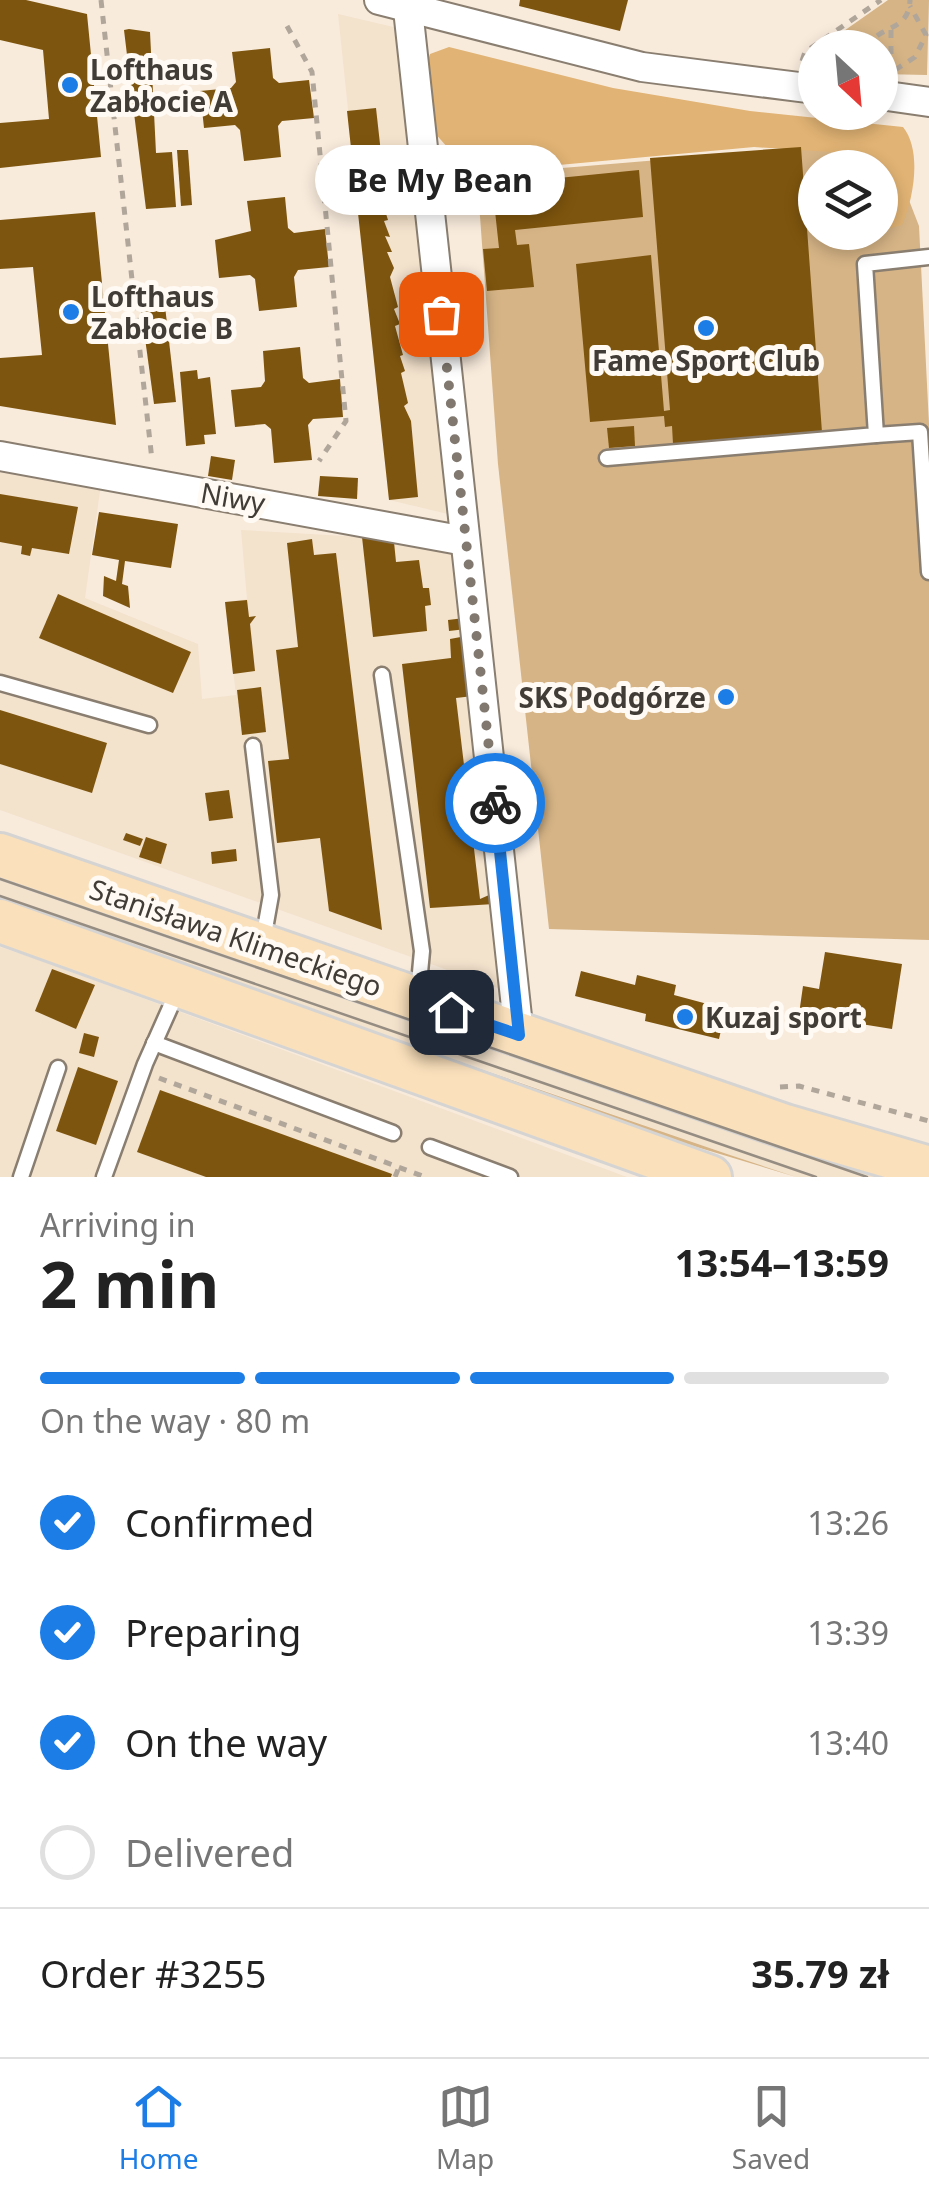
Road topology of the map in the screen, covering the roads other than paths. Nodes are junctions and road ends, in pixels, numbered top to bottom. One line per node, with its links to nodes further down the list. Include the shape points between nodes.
1 (379, 0): 2 (street)
2 (408, 4): 3 (street, via 642,67); 10 (street)
3 (798, 78)
4 (898, 87): 5 (street)
5 (929, 102)
6 (929, 257): 7 (lane, via 864,264)
7 (876, 435): 9 (lane); 11 (lane, via 920,432)
8 (0, 456): 10 (street, Niwy)
9 (608, 458)
10 (465, 541): 21 (street)
11 (929, 572)
12 (382, 674): 20 (lane, via 422,951)
13 (0, 683): 14 (lane)
14 (149, 724)
15 (253, 746): 18 (lane, via 271,895)
16 (0, 856): 18 (main road, Stanisława Klimeckiego)
17 (0, 921): 19 (main road)
18 (262, 946): 20 (main road, Stanisława Klimeckiego)
19 (180, 985): 22 (lane); 26 (main road)
20 (417, 1000): 21 (main road, Stanisława Klimeckiego)
21 (519, 1035): 27 (main road, Stanisława Klimeckiego)
22 (154, 1044): 24 (lane); 29 (lane)
23 (58, 1068): 28 (lane)
24 (393, 1133)
25 (430, 1147): 30 (lane)
26 (652, 1168): 31 (main road)
27 (929, 1168)
28 (21, 1177)
29 (104, 1177)
30 (510, 1177)
31 (710, 1177)

